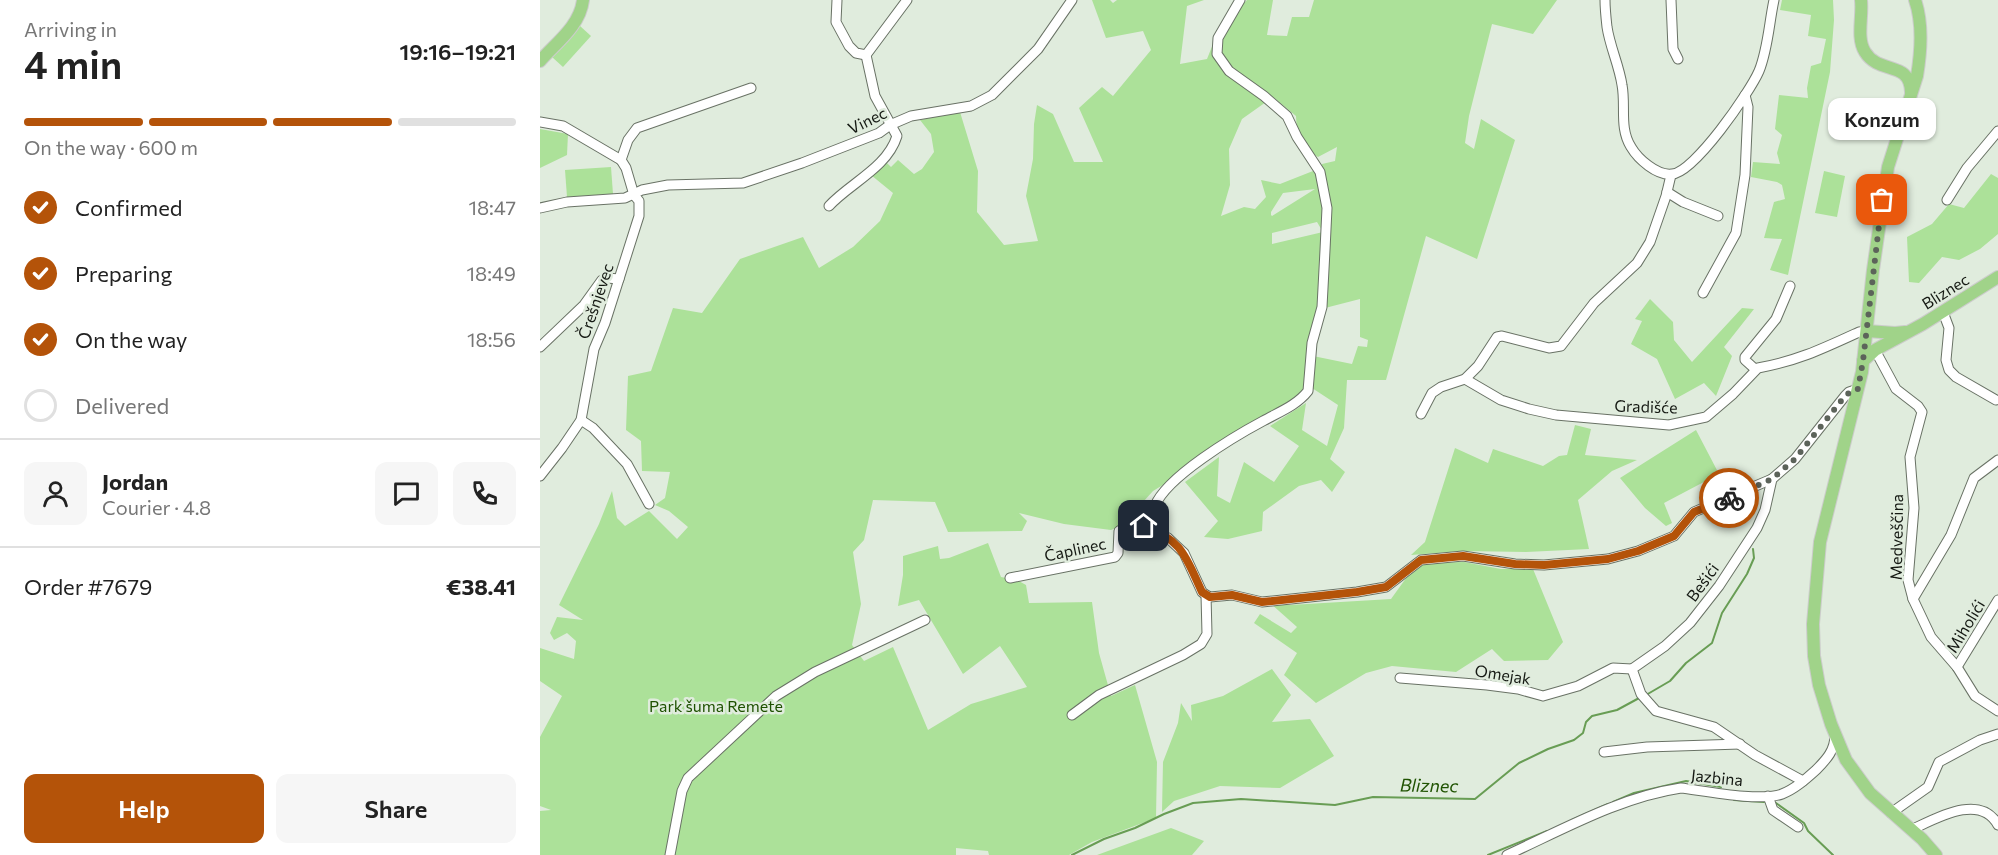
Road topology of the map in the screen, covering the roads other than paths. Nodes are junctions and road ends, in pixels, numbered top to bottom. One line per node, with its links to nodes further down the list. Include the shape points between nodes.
1 (583, 0): 13 (main road, via 573,25)
2 (837, 0): 11 (street, via 837,22 849,46)
3 (907, 0): 11 (street)
4 (1072, 0): 20 (street, Vinec, via 1038,49 992,95 970,106 911,116)
5 (1240, 0): 50 (street, via 1218,38 1217,54 1229,71 1287,116 1318,167 1327,208 1322,307 1312,343 1308,391 1287,410 1218,448 1176,479 1155,505)
6 (1605, 0): 23 (street, via 1607,28 1623,86 1627,138 1645,162)
7 (1671, 0): 12 (street, via 1673,48)
8 (1774, 0): 18 (street, via 1761,63)
9 (1860, 0): 15 (main road, via 1864,51 1879,65)
10 (1915, 0): 14 (main road)
11 (866, 55): 20 (street, via 875,96)
12 (1678, 59)
13 (540, 61)
14 (1919, 65): 15 (main road, via 1910,72); 17 (main road)
15 (1900, 71): 17 (main road, via 1910,81)
16 (751, 87): 22 (street, via 637,128)
17 (1911, 93): 35 (main road, via 1888,167)
18 (1745, 95): 23 (street, via 1706,149); 33 (street, via 1745,175 1736,232)
19 (540, 122): 22 (street, via 563,126)
20 (890, 125): 25 (street, Vinec, via 879,134 742,183 668,185); 27 (street, via 897,136 887,156)
21 (1998, 131): 26 (street)
22 (621, 160): 25 (street)
23 (1671, 175): 24 (street)
24 (1667, 192): 29 (street); 41 (street, via 1650,242 1637,263 1593,303 1561,346 1549,348 1497,337)
25 (634, 195): 28 (street, Vinec); 31 (street, Črešnjevec, via 639,201 639,216)
26 (1947, 200)
27 (829, 206)
28 (540, 208)
29 (1718, 216)
30 (1998, 277): 34 (main road, Bliznec)
31 (619, 279): 37 (street, via 602,280 584,305); 45 (street, Črešnjevec, via 594,349)
32 (1790, 286): 40 (street, via 1776,319 1744,357)
33 (1703, 293)
34 (1943, 312): 36 (main road, Bliznec); 43 (street, via 1949,328 1949,370)
35 (1867, 331): 36 (main road, Bliznec); 39 (main road); 40 (street, via 1807,356)
36 (1909, 331): 38 (main road, Bliznec)
37 (540, 347)
38 (1875, 350): 39 (main road, Bliznec); 53 (street, Medveščina, via 1896,389 1922,412 1910,457 1914,508 1908,580)
39 (1863, 361): 42 (main road)
40 (1755, 369): 41 (street, Gradišće, via 1706,417 1669,425 1529,409 1501,400)
41 (1465, 379): 44 (street, via 1432,393)
42 (1858, 389): 48 (street, via 1845,396 1795,459); 62 (main road, via 1820,542 1813,611 1819,685)
43 (1996, 400)
44 (1421, 414)
45 (581, 420): 47 (street, Črešnjevec); 49 (street, via 627,464)
46 (1998, 460): 53 (street, Medveščina, via 1974,478 1951,535)
47 (540, 476)
48 (1772, 479): 52 (street, via 1694,512 1674,536 1608,559 1515,564 1463,556 1421,560 1386,587 1357,592 1262,602 1232,595); 57 (street, Bešići, via 1757,528 1719,586 1690,623)
49 (649, 504)
50 (1152, 529): 51 (street, Čaplinec, via 1131,524 1124,527 1117,536 1115,557); 52 (street, via 1184,553)
51 (1010, 578)
52 (1206, 595): 60 (street, via 1208,634 1201,644 1099,695)
53 (1913, 599): 56 (street, Medveščina, via 1931,637)
54 (1998, 600): 56 (street, Miholići)
55 (925, 620): 73 (street, via 815,672 776,696 749,720 688,778)
56 (1957, 668): 59 (street, Medveščina, via 1975,696)
57 (1632, 669): 58 (street, Omejak, via 1613,668 1578,686 1543,696 1487,685); 63 (street, via 1643,697 1656,711 1714,727)
58 (1400, 678)
59 (1998, 711)
60 (1072, 715)
61 (1998, 734): 69 (street, via 1939,762 1928,787)
62 (1835, 735): 65 (street, Jazbina); 66 (main road)
63 (1740, 744): 64 (street); 67 (street)
64 (1604, 752)
65 (1827, 758): 66 (street); 67 (street, Jazbina)
66 (1846, 760): 69 (main road, via 1864,786)
67 (1803, 781): 68 (street, Jazbina, via 1783,794)
68 (1768, 796): 71 (street, via 1773,810); 74 (street, Jazbina, via 1681,788 1620,805)
69 (1891, 813): 72 (main road)
70 (1998, 825): 72 (street, via 1986,812 1966,810 1952,811)
71 (1798, 827)
72 (1911, 830): 75 (main road)
73 (670, 855)
74 (1507, 855)
75 (1936, 855)

